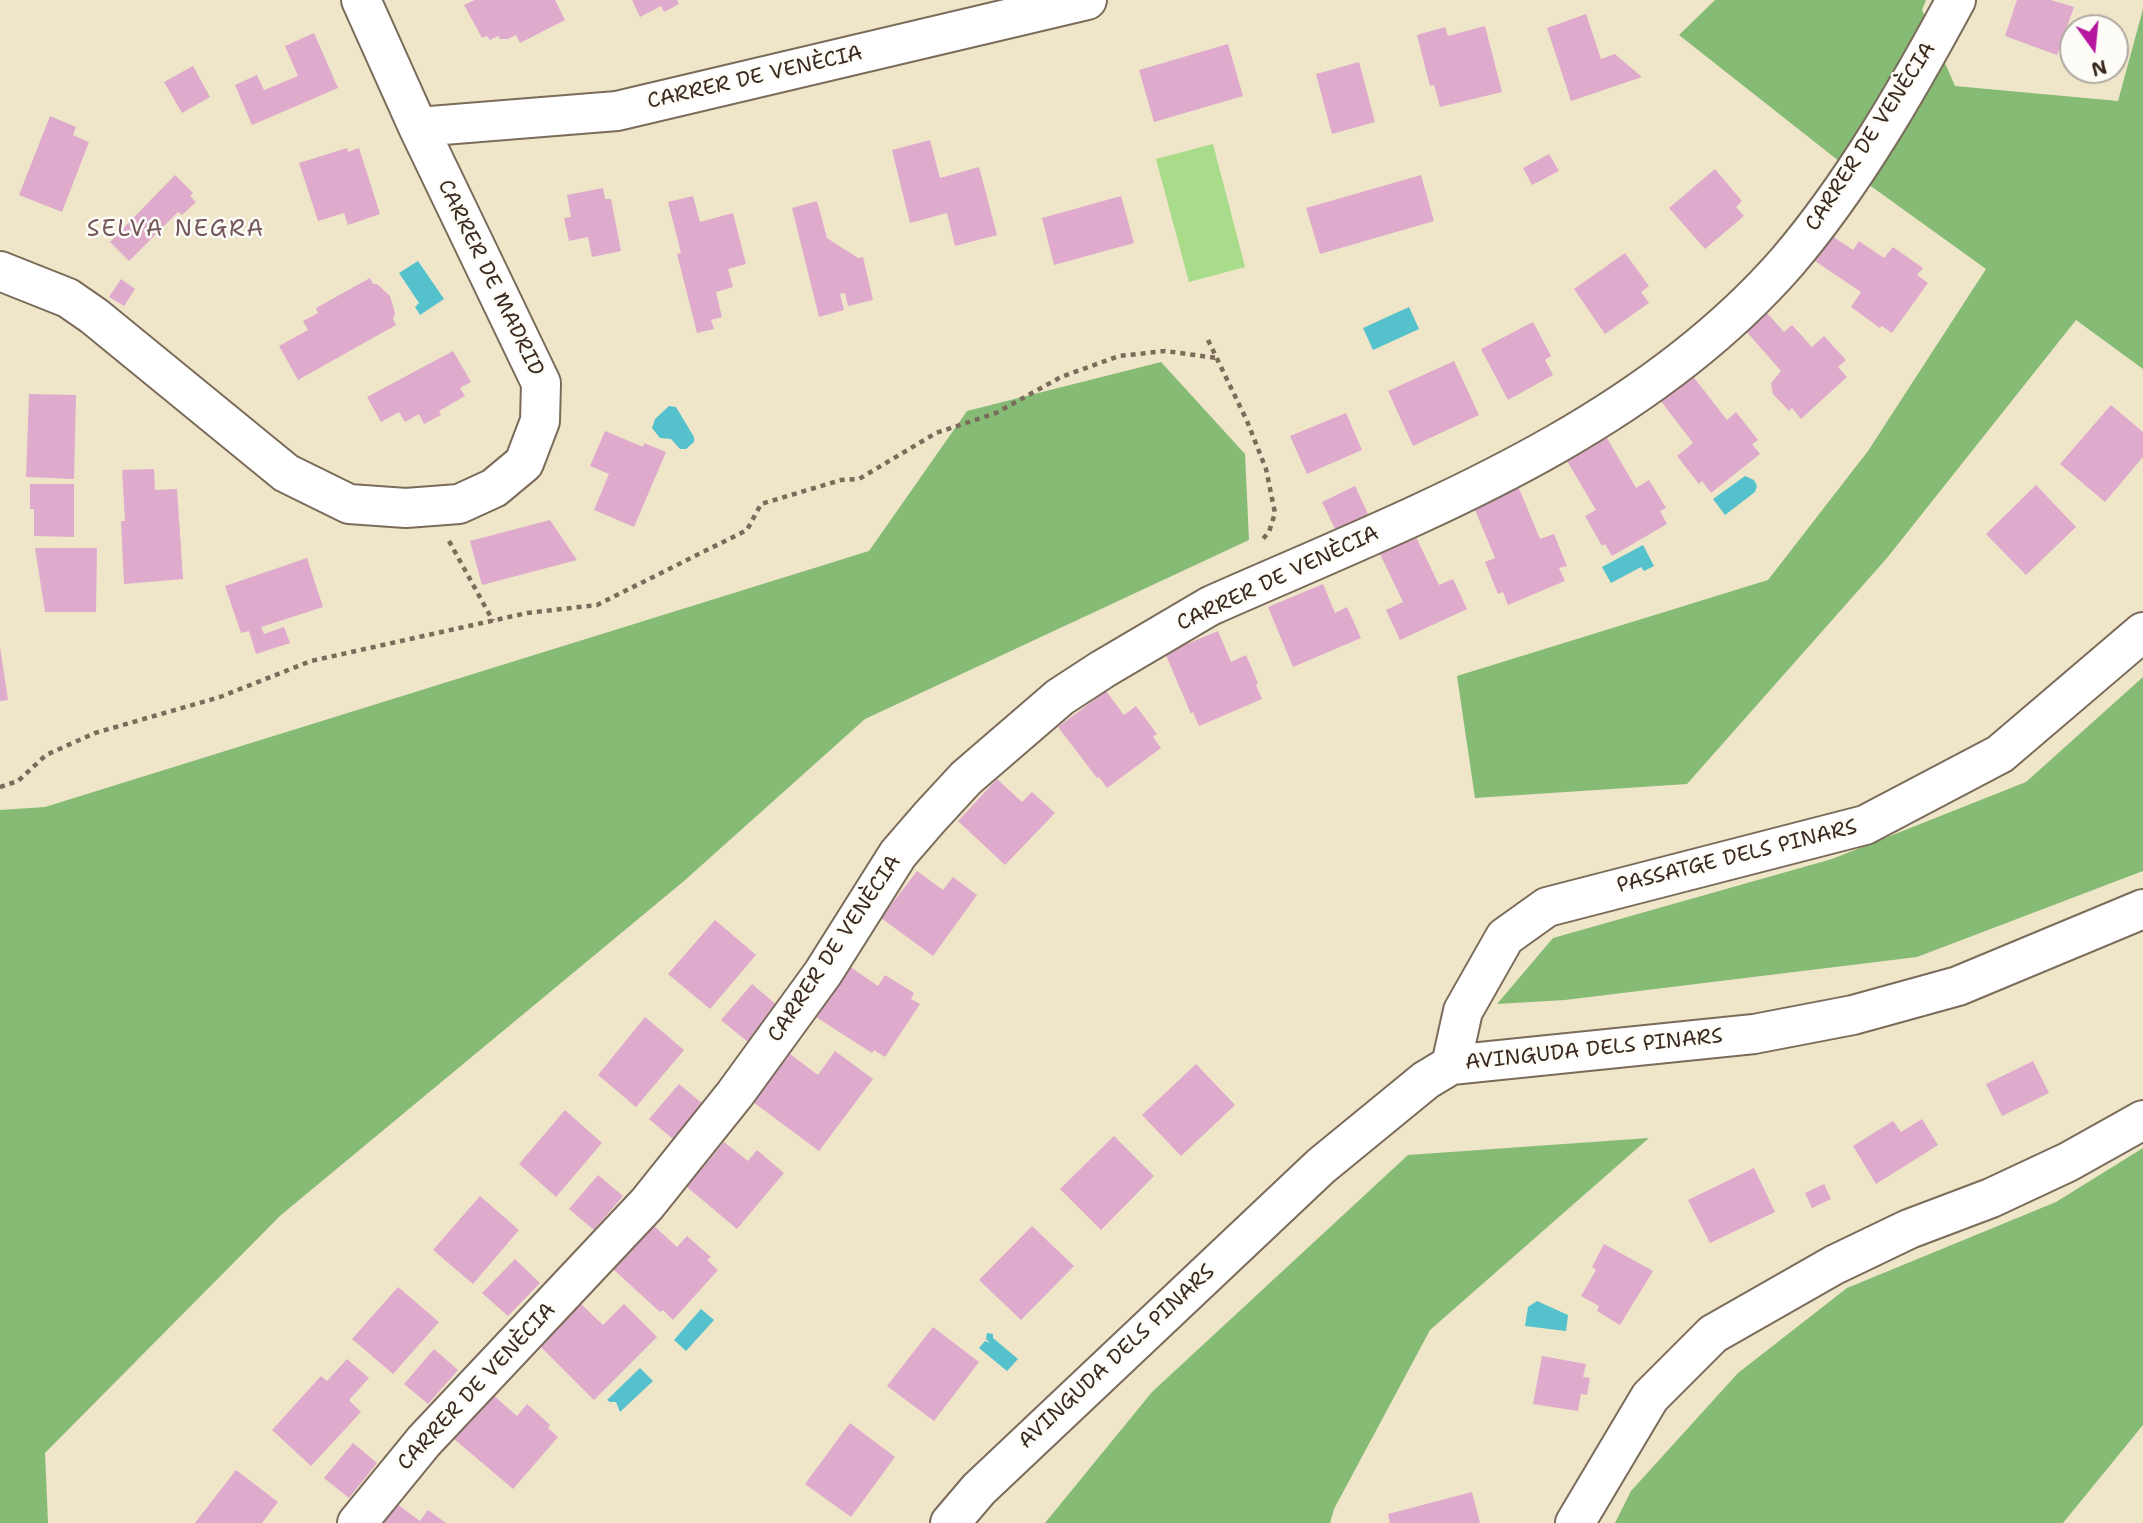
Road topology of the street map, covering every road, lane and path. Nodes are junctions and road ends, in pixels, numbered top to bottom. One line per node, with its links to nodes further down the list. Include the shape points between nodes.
1 (361, 0): 4 (street, CARRER DE MADRID)
2 (1087, 0): 4 (street, CARRER DE VENÈCIA, via 617,111)
3 (1956, 0): 16 (street, CARRER DE VENÈCIA, via 1918,71 1825,215 1741,309 1700,345 1546,449 1444,503 1175,625 1060,697 966,778 898,854 823,973 647,1204 424,1441)
4 (418, 127): 8 (street, CARRER DE MADRID, via 541,383 540,421 524,463 495,488 459,504)
5 (0, 271): 8 (street, CARRER DE MADRID, via 68,298 94,316 286,473 349,504)
6 (1208, 340): 7 (path)
7 (1217, 358): 9 (path, via 1266,469 1275,513 1269,532); 10 (path, via 1165,351 1119,356 1061,377 996,412 936,433 859,479 761,504 747,530 597,604)
8 (430, 506): 10 (path)
9 (1255, 548)
10 (493, 621): 12 (path, via 311,661 220,697 95,733 46,755 18,780)
11 (2143, 632): 14 (street, PASSATGE DELS PINARS, via 2000,754 1865,825 1546,906 1505,937 1464,1011)
12 (0, 787)
13 (2143, 909): 14 (street, AVINGUDA DELS PINARS, via 1958,986 1853,1015 1754,1034)
14 (1451, 1065): 17 (street, AVINGUDA DELS PINARS, via 1321,1166 979,1489)
15 (2143, 1120): 18 (street, via 2068,1162 1834,1265 1713,1334 1650,1397)
16 (357, 1523)
17 (950, 1523)
18 (1575, 1523)

